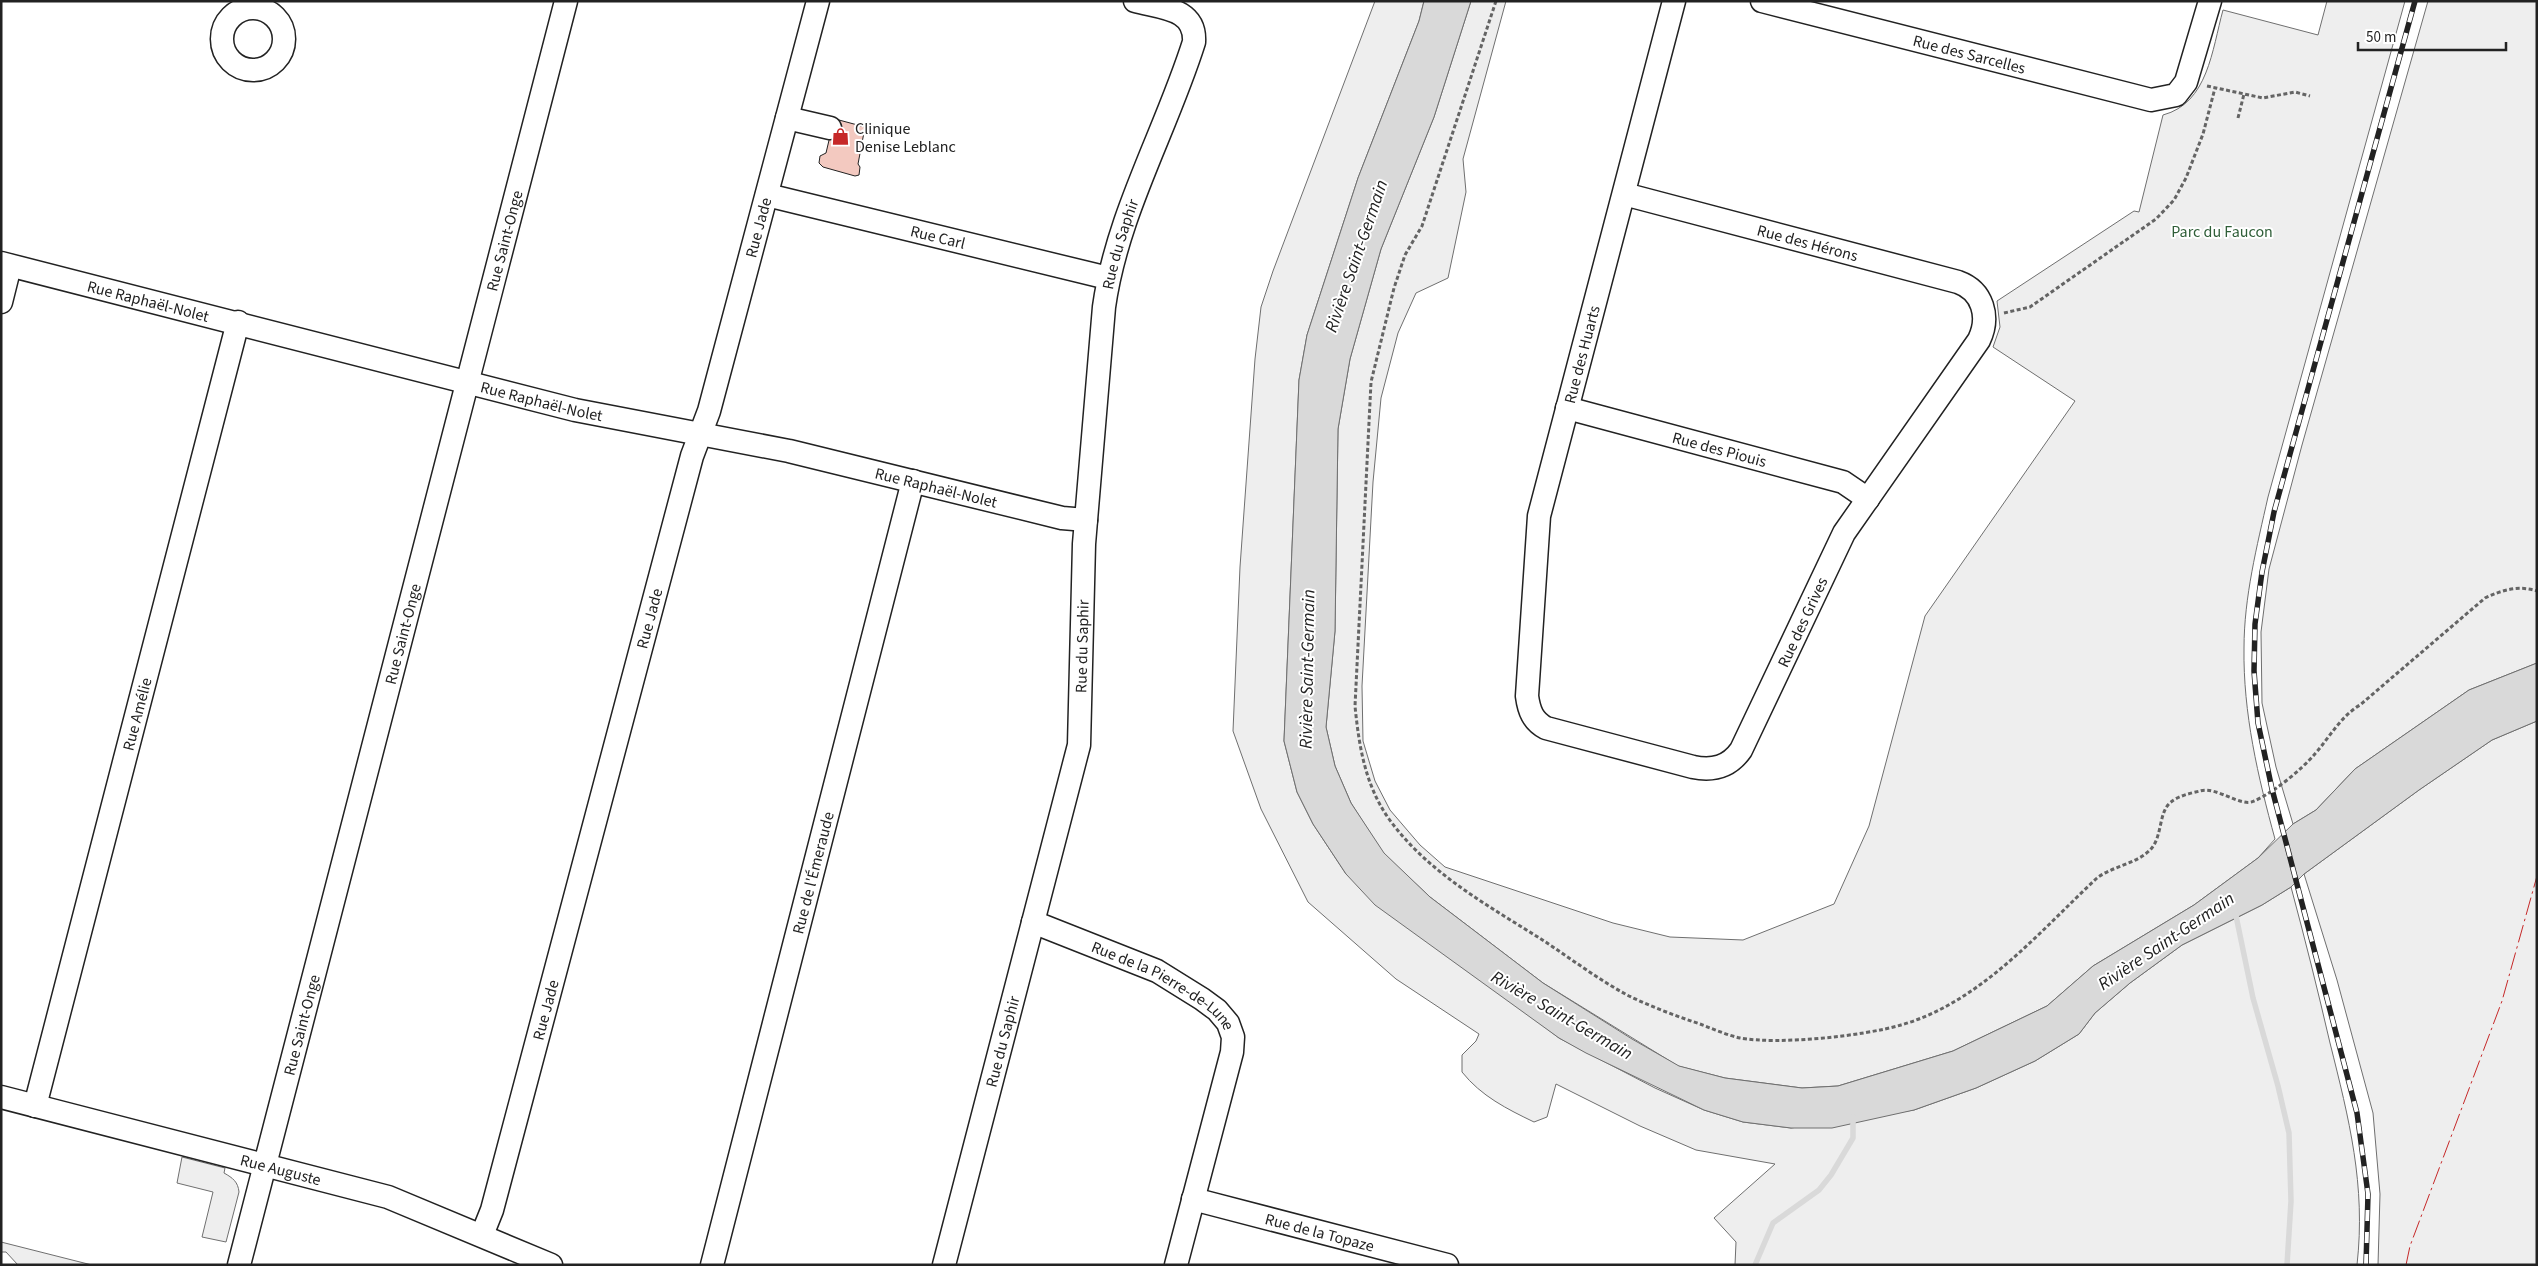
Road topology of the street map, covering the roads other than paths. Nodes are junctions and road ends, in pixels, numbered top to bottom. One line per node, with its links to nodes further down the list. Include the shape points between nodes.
1 (818, 1): 7 (street, Rue Jade)
2 (1135, 1): 12 (street, Rue du Saphir, via 1179,13 1193,26 1194,34 1191,50 1121,231)
3 (1674, 1): 9 (street, Rue des Huarts)
4 (1762, 1): 5 (street, Rue des Sarcelles, via 2144,100 2157,100 2181,89)
5 (2210, 1)
6 (561, 2): 16 (street, Rue Saint-Onge)
7 (787, 118): 8 (street); 10 (street, Rue Jade)
8 (830, 128)
9 (1624, 194): 14 (street, Rue des Hérons, via 1958,282 1973,290); 17 (street, Rue des Huarts)
10 (767, 195): 12 (street, Rue Carl); 18 (street, Rue Jade, via 712,402)
11 (6, 264): 13 (street); 15 (street, Rue Raphaël-Nolet)
12 (1108, 278): 21 (street, Rue du Saphir)
13 (1, 302)
14 (1983, 312): 20 (street, Rue des Grives, via 1984,331 1979,340)
15 (238, 322): 16 (street, Rue Raphaël-Nolet); 25 (street, Rue Amélie)
16 (467, 382): 18 (street, Rue Raphaël-Nolet, via 575,410); 26 (street, Rue Saint-Onge)
17 (1567, 408): 20 (street, Rue des Piouis, via 1843,482); 22 (street, Rue des Huarts, via 1538,528 1527,686)
18 (700, 434): 19 (street, Rue Raphaël-Nolet, via 789,451); 28 (street, Rue Jade, via 492,1210)
19 (913, 481): 21 (street, Rue Raphaël-Nolet, via 1062,518); 31 (street, Rue de l'Émeraude)
20 (1868, 499): 22 (street, Rue des Grives, via 1844,533 1747,739 1728,764 1712,769 1693,768 1556,731 1540,725)
21 (1086, 520): 23 (street, Rue du Saphir, via 1079,745)
22 (1531, 714)
23 (1033, 922): 27 (street, Rue de la Pierre-de-Lune, via 1157,971 1217,1010 1228,1023 1233,1037 1232,1052); 32 (street, Rue du Saphir)
24 (1, 1097): 25 (street, Rue Auguste)
25 (35, 1106): 26 (street, Rue Auguste)
26 (264, 1166): 28 (street, Rue Auguste, via 388,1197); 29 (street, Rue Saint-Onge)
27 (1192, 1199): 33 (street, Rue de la Pierre-de-Lune); 34 (street, Rue de la Topaze)
28 (482, 1235): 30 (street, Rue Auguste)
29 (239, 1265)
30 (551, 1265)
31 (712, 1265)
32 (944, 1265)
33 (1176, 1265)
34 (1447, 1265)

